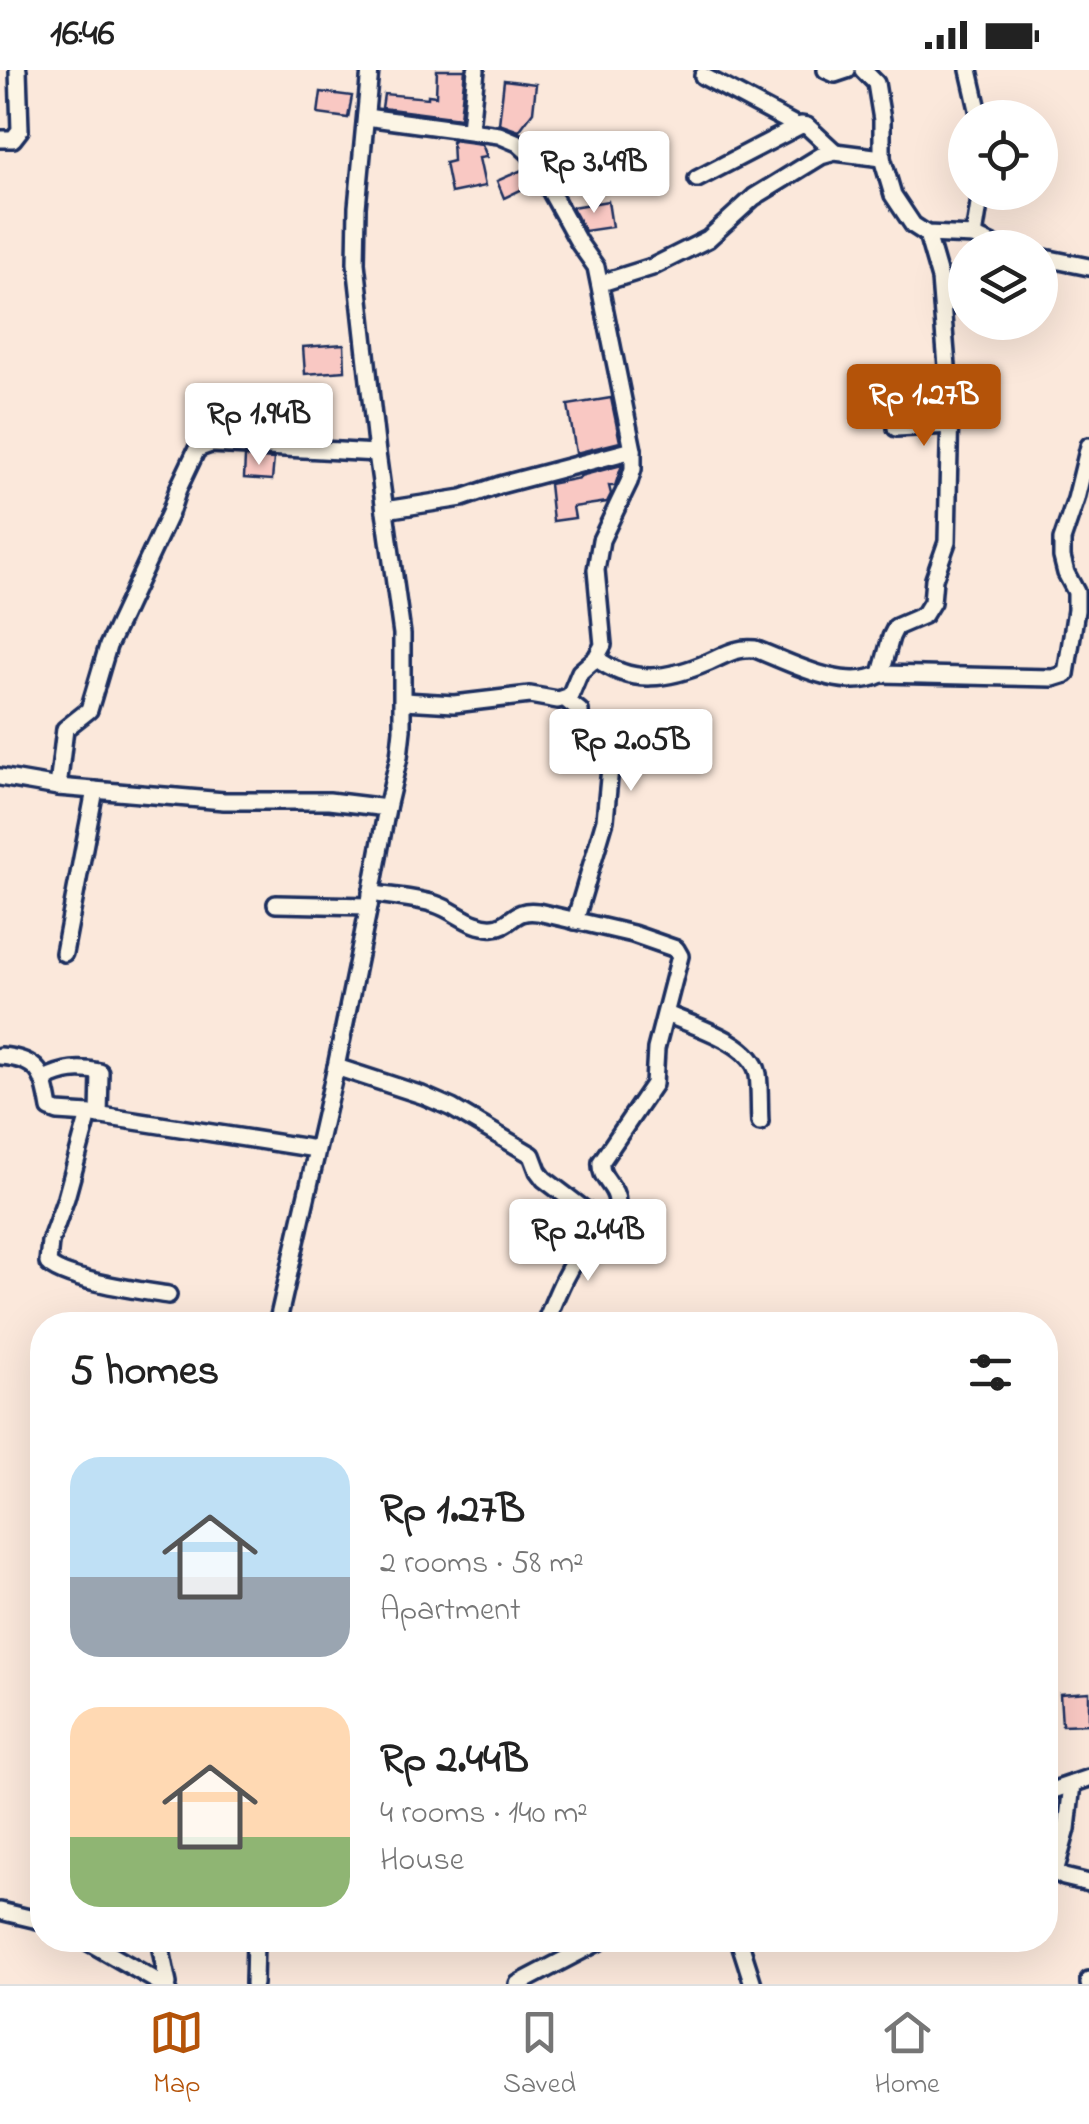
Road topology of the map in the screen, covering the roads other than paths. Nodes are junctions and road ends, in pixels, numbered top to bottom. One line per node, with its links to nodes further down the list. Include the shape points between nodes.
1 (18, 70): 13 (street, via 20,130 13,139)
2 (370, 70): 10 (street)
3 (476, 70): 12 (street)
4 (826, 70): 5 (street)
5 (847, 70)
6 (863, 70): 15 (street, via 876,83)
7 (969, 70): 9 (street)
8 (703, 76): 11 (street)
9 (976, 100)
10 (366, 117): 12 (street); 26 (street, via 356,263)
11 (797, 126): 14 (street, via 807,126); 16 (street)
12 (470, 129): 21 (street, via 499,135 530,154)
13 (0, 139)
14 (835, 152): 15 (street); 21 (street, via 754,197 682,254)
15 (882, 158): 17 (street, via 893,195)
16 (697, 179)
17 (927, 234): 18 (street); 22 (street, via 942,298)
18 (948, 235)
19 (1058, 261): 20 (street)
20 (1089, 267)
21 (601, 283): 25 (street)
22 (950, 426): 23 (street); 29 (street, via 947,542 932,602 924,616 896,628)
23 (896, 428)
24 (1089, 446): 29 (street, via 1062,540 1076,592 1066,674)
25 (634, 450): 27 (street, via 462,498); 28 (street, via 629,482 601,540 596,570 603,645)
26 (377, 453): 27 (street); 33 (street, via 211,444 197,449 108,646 90,710 65,729)
27 (385, 510): 31 (street)
28 (596, 658): 29 (street, via 618,673 652,678 742,648 833,678); 30 (street)
29 (880, 674)
30 (566, 700): 31 (street, via 530,695 454,704); 38 (street, via 580,712 581,746 610,768 605,820)
31 (404, 701): 35 (street)
32 (0, 778): 33 (street)
33 (58, 787): 34 (street)
34 (94, 790): 35 (street); 39 (street)
35 (386, 808): 36 (street)
36 (370, 900): 37 (street); 38 (street, via 438,905 494,928 528,910); 42 (street)
37 (276, 904)
38 (575, 921): 40 (street, via 676,950 680,962)
39 (64, 953)
40 (666, 1014): 45 (street, via 751,1057); 47 (street, via 654,1084 600,1169 616,1197)
41 (0, 1056): 43 (street, via 30,1064)
42 (336, 1067): 46 (street); 47 (street, via 452,1108 532,1155 544,1178)
43 (45, 1079): 44 (street, via 50,1108); 44 (street, via 62,1070 100,1072)
44 (94, 1115): 46 (street); 48 (street, via 48,1264)
45 (760, 1122)
46 (316, 1149): 49 (street)
47 (606, 1226): 50 (street, via 582,1248)
48 (168, 1295)
49 (280, 1312)
50 (550, 1312)
51 (1089, 1778): 52 (street)
52 (1072, 1784): 53 (street); 54 (street)
53 (1058, 1789)
54 (1058, 1861)
55 (1058, 1874): 56 (street)
56 (1089, 1883)
57 (0, 1911): 58 (street)
58 (30, 1917)
59 (107, 1952): 64 (street)
60 (161, 1952): 64 (street)
61 (255, 1952): 65 (street)
62 (579, 1952): 66 (street)
63 (744, 1952): 67 (street)
64 (165, 1984)
65 (254, 1984)
66 (518, 1984)
67 (753, 1984)

